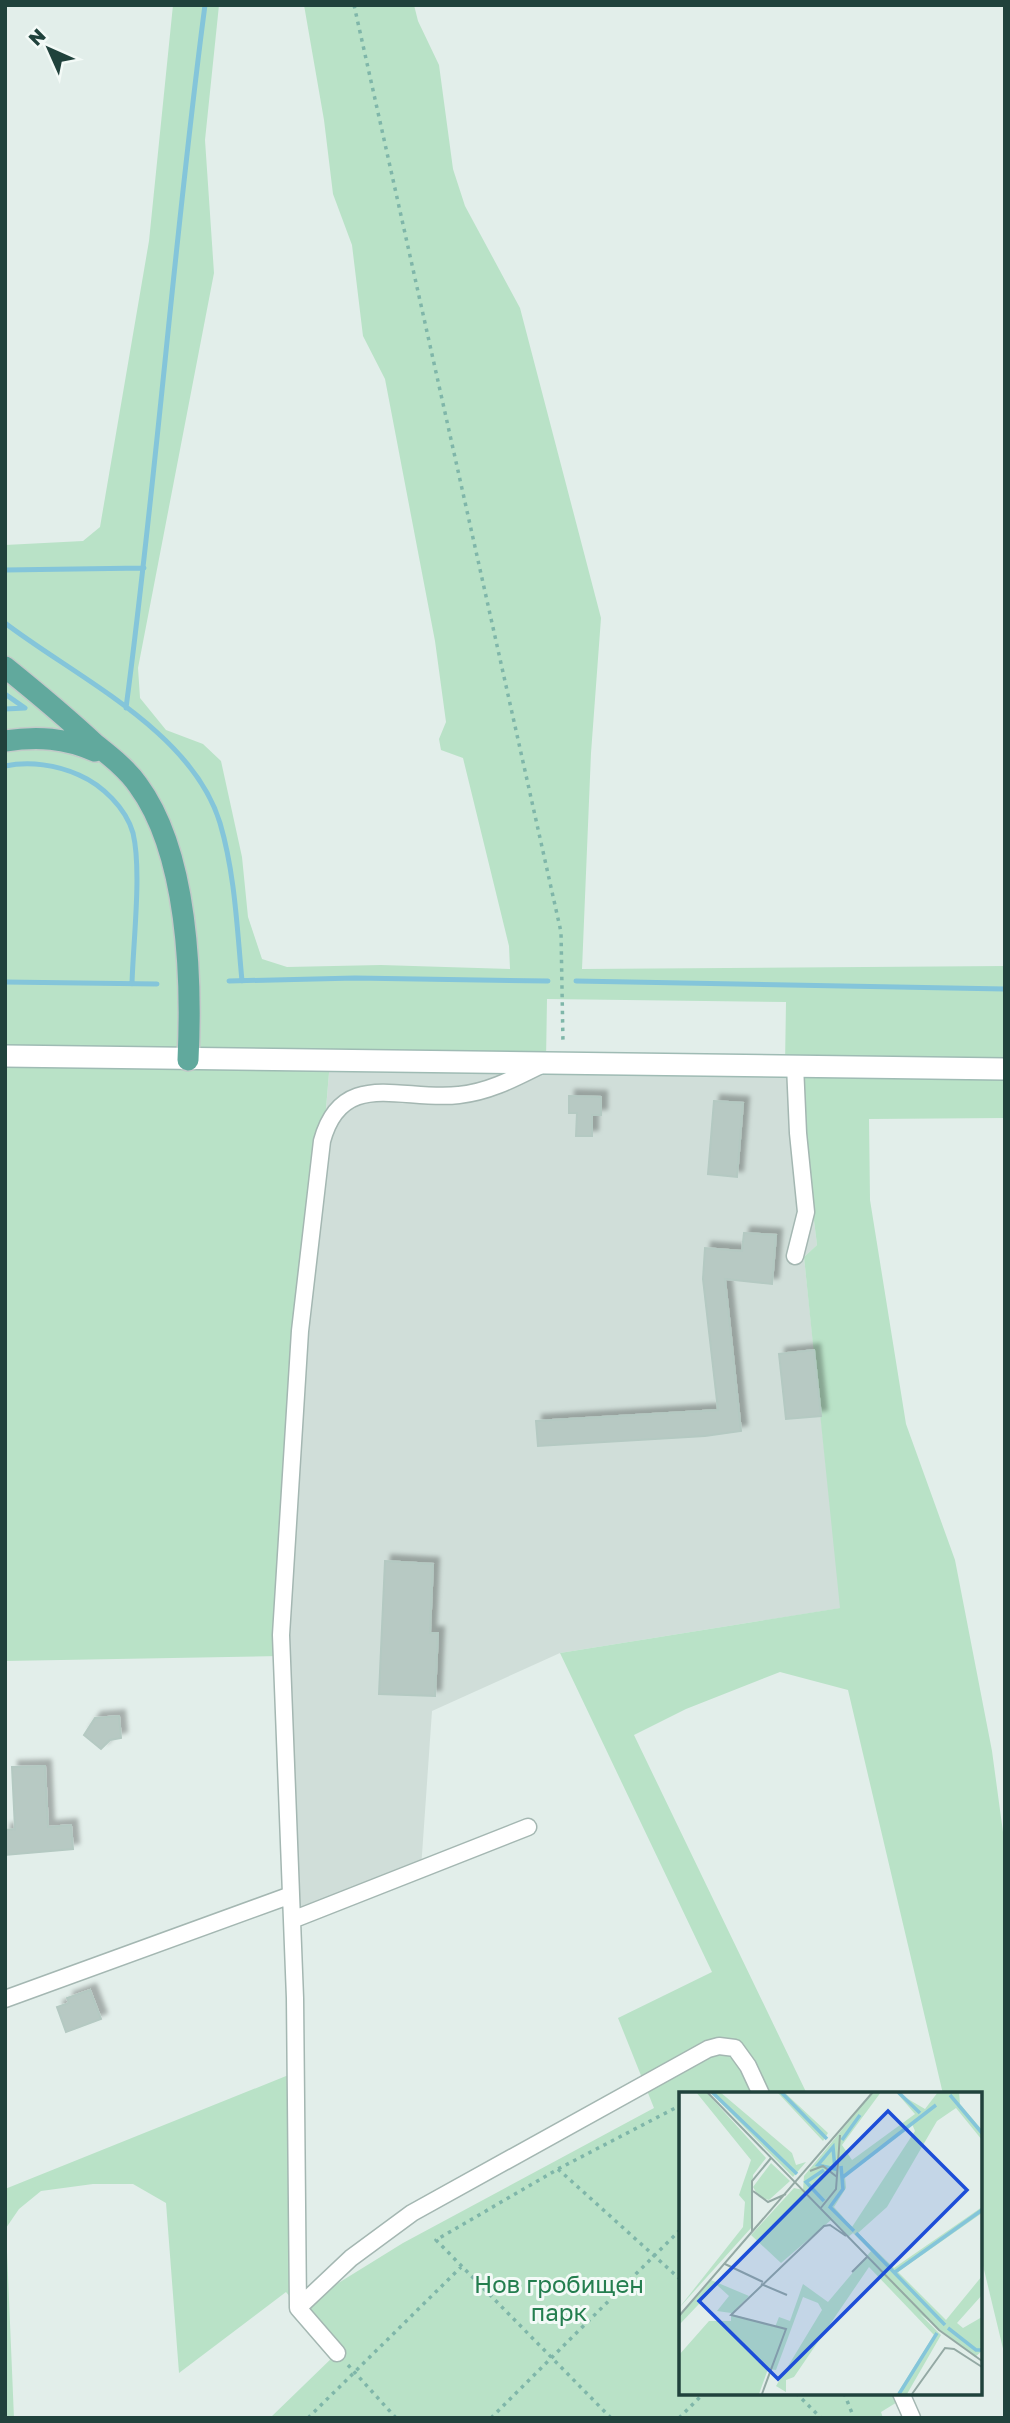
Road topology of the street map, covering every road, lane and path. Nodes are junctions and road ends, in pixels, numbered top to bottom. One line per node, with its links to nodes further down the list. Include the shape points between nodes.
1 (354, 5): 7 (path, via 561,932)
2 (5, 667): 4 (main road)
3 (5, 740): 4 (main road, via 70,741)
4 (113, 759): 6 (main road, via 137,783 162,825 177,871 190,1011)
5 (5, 1056): 6 (main road)
6 (188, 1060): 7 (main road)
7 (555, 1062): 8 (main road); 12 (street, via 468,1094 352,1097 339,1104 328,1120 300,1331 281,1622)
8 (795, 1065): 9 (main road); 10 (street, via 806,1212)
9 (1005, 1069)
10 (795, 1256)
11 (528, 1828): 13 (street)
12 (291, 1895): 13 (street); 14 (street)
13 (292, 1920): 22 (street)
14 (5, 1999)
15 (760, 2092): 22 (street, via 735,2048 708,2049 412,2213 351,2258)
16 (679, 2106): 17 (path)
17 (558, 2169): 19 (path); 20 (path, via 436,2240)
18 (679, 2232): 19 (path)
19 (655, 2255): 21 (path); 24 (path)
20 (462, 2266): 24 (path); 25 (path)
21 (679, 2278)
22 (298, 2308): 23 (street)
23 (337, 2353): 25 (path)
24 (551, 2358): 32 (path); 33 (path)
25 (354, 2372): 30 (path); 31 (path)
26 (702, 2395): 34 (path)
27 (798, 2395): 35 (path)
28 (845, 2395): 36 (path)
29 (902, 2395): 37 (street)
30 (308, 2418)
31 (396, 2418)
32 (491, 2418)
33 (611, 2418)
34 (679, 2418)
35 (821, 2418)
36 (853, 2418)
37 (912, 2418)

